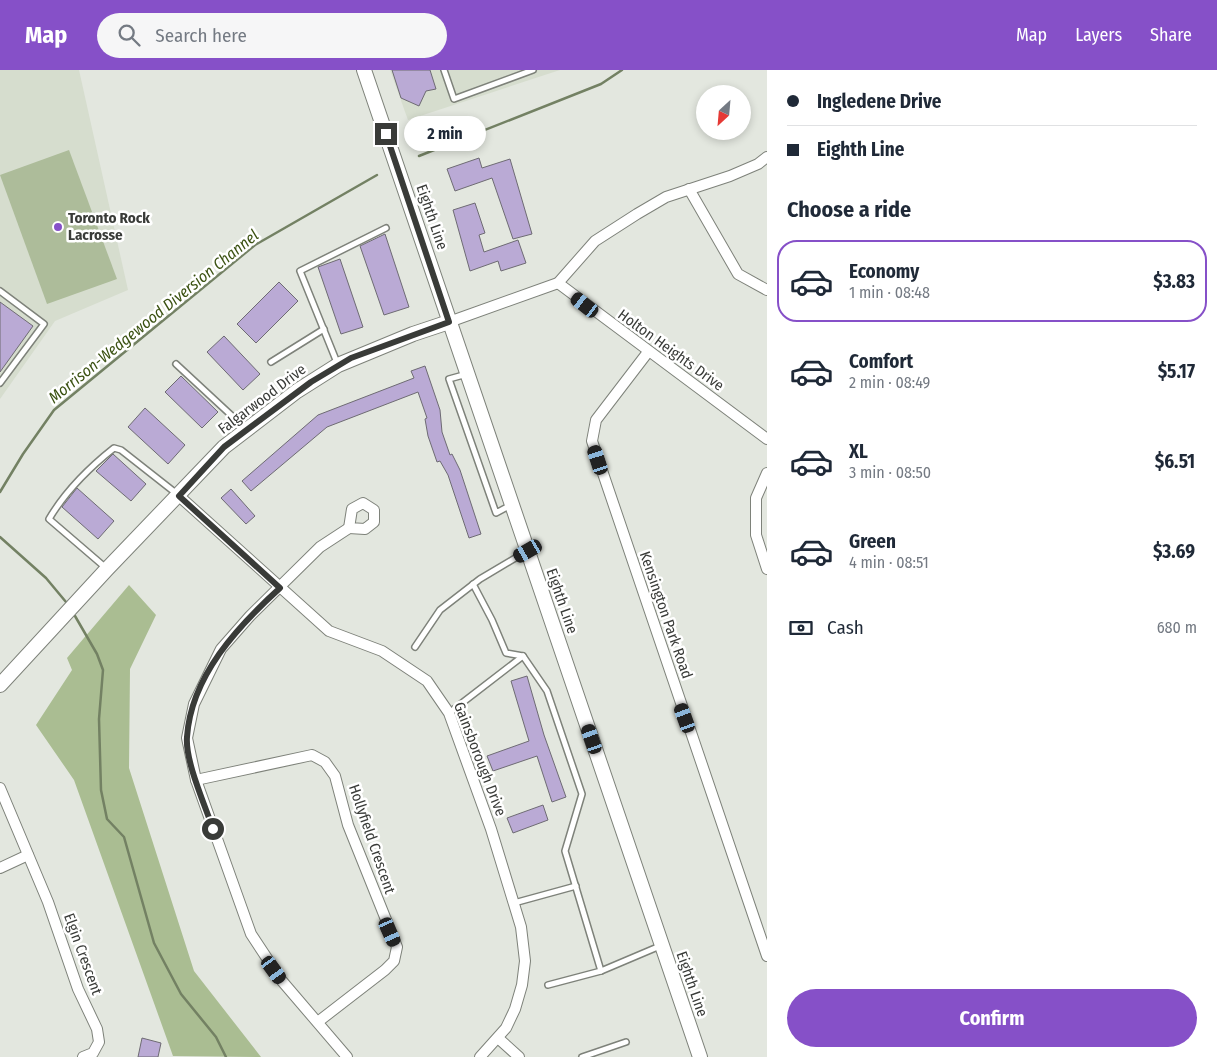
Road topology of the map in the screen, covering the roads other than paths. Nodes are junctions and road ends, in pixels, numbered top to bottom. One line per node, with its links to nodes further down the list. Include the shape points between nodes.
1 (364, 70): 11 (street, Eighth Line)
2 (444, 70): 4 (lane, via 454,99)
3 (533, 70): 4 (lane)
4 (521, 72)
5 (767, 157): 6 (street, Falgarwood Drive, via 730,176)
6 (689, 189): 8 (street, Falgarwood Drive, via 666,197 595,241); 9 (street, via 738,274)
7 (386, 228): 12 (lane, via 300,271)
8 (558, 283): 11 (street, Falgarwood Drive); 13 (street, Holton Heights Drive)
9 (767, 290)
10 (0, 291): 18 (lane, via 44,324)
11 (449, 322): 16 (street, Falgarwood Drive); 17 (street, Eighth Line)
12 (324, 329): 14 (lane); 16 (lane)
13 (648, 352): 20 (street, Holton Heights Drive); 41 (street, Kensington Park Road, via 596,420 592,441)
14 (271, 362)
15 (176, 364): 19 (lane)
16 (338, 364): 19 (street, Falgarwood Drive)
17 (468, 374): 23 (street, Eighth Line); 23 (lane, via 448,379 496,513)
18 (0, 383)
19 (246, 430): 22 (street, Falgarwood Drive, via 224,447)
20 (767, 439)
21 (767, 473): 27 (street, via 756,498 756,535)
22 (179, 496): 26 (street, Falgarwood Drive); 26 (lane, via 121,450 114,448 99,460 57,505 49,519); 29 (street, Gainsborough Drive)
23 (513, 504): 25 (street, Eighth Line)
24 (349, 528): 29 (street, via 320,547)
25 (528, 551): 28 (lane); 40 (street, Eighth Line)
26 (107, 569): 32 (street, Falgarwood Drive)
27 (767, 569)
28 (473, 584): 30 (lane, via 440,610); 31 (lane, via 506,653)
29 (280, 588): 33 (street, Gainsborough Drive, via 329,631 382,651 428,681); 34 (street, via 221,649 194,704 187,738)
30 (416, 647)
31 (523, 656): 33 (lane); 38 (lane, via 547,691 582,794 565,851)
32 (0, 686)
33 (449, 713): 39 (street, Gainsborough Drive)
34 (196, 780): 44 (street, via 251,934 282,981); 44 (street, Hollyfield Crescent, via 312,755 325,762 335,776 348,825 397,947 394,961 385,970)
35 (0, 788): 36 (street, Elgin Crescent)
36 (28, 855): 37 (street); 47 (street, Elgin Crescent, via 78,989 97,1028 99,1042 94,1053)
37 (0, 868)
38 (576, 886): 39 (lane); 42 (lane)
39 (514, 903): 45 (street, Gainsborough Drive, via 521,926 525,961 515,1009)
40 (662, 946): 42 (lane); 52 (street, Eighth Line)
41 (767, 956)
42 (601, 971): 43 (lane)
43 (548, 985)
44 (319, 1021): 48 (street)
45 (498, 1038): 49 (street, Gainsborough Drive); 50 (street)
46 (626, 1042): 51 (lane)
47 (83, 1057)
48 (347, 1057)
49 (480, 1057)
50 (519, 1057)
51 (582, 1057)
52 (700, 1057)

